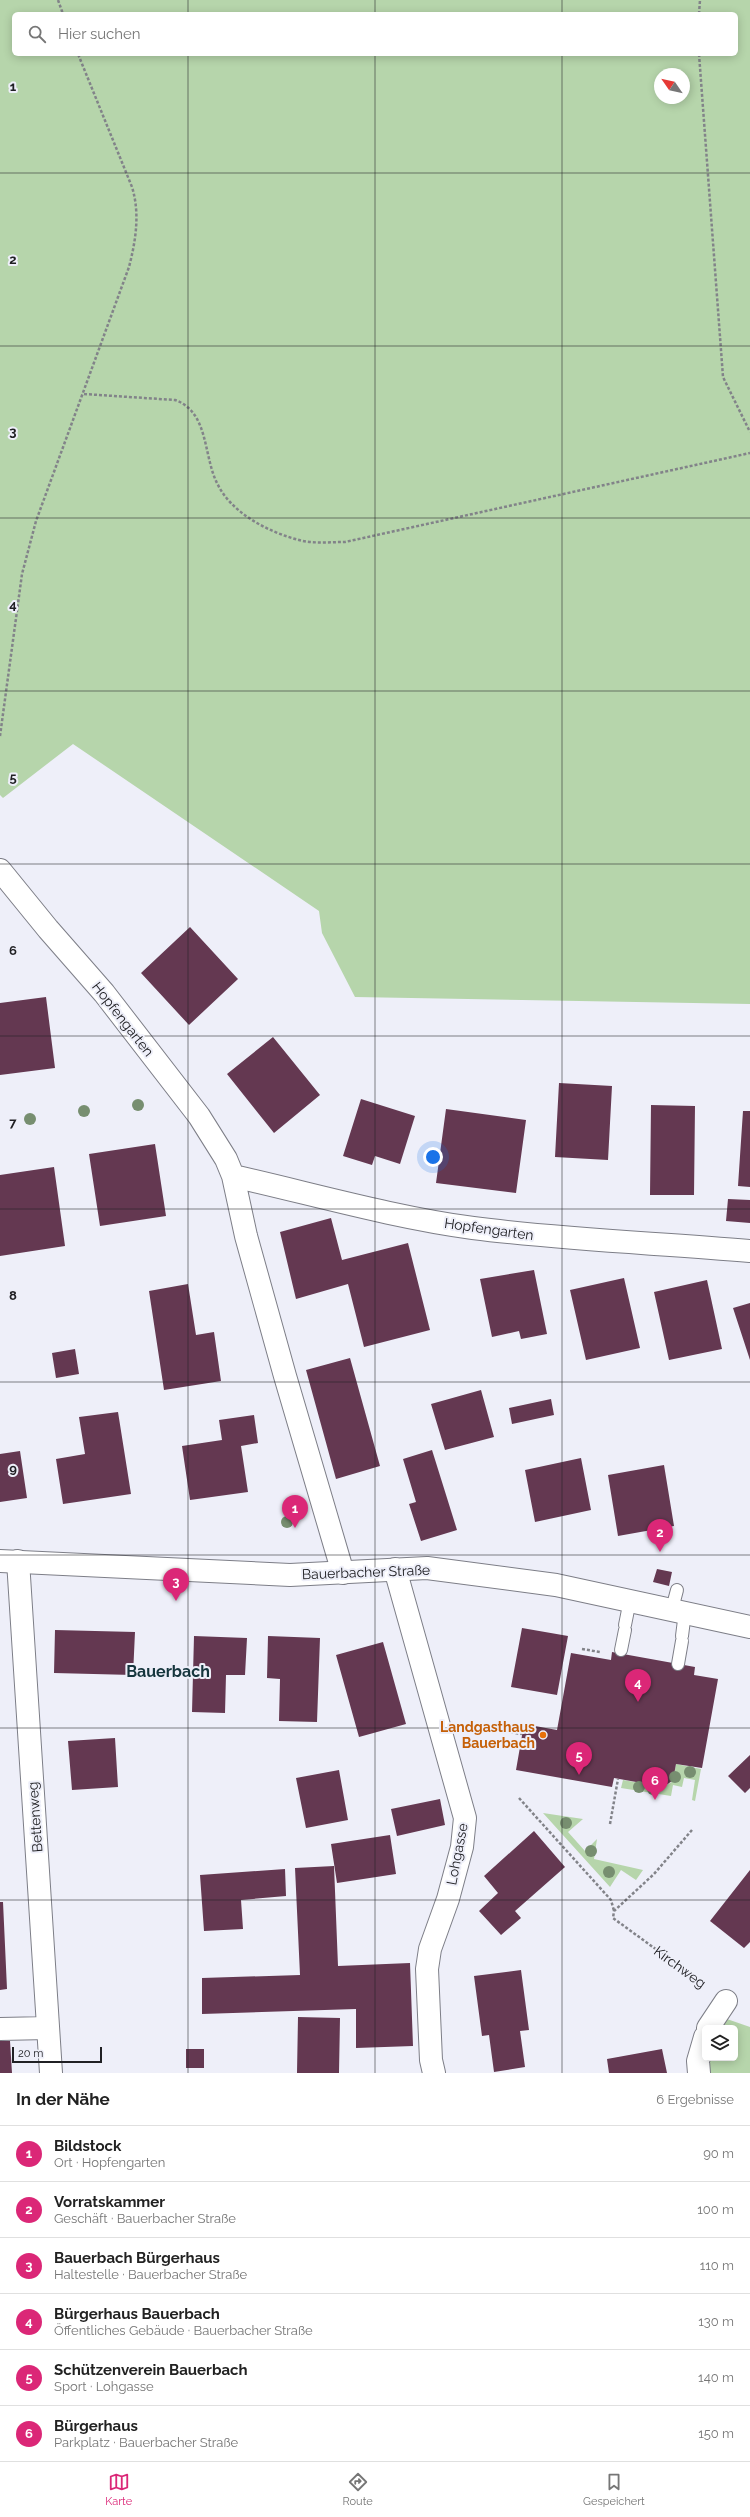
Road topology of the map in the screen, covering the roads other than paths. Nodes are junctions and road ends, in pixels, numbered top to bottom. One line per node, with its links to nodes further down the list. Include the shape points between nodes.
1 (0, 870): 2 (street, Hopfengarten, via 104,993 189,1104 217,1141)
2 (233, 1176): 3 (street, Hopfengarten, via 406,1216 471,1228 537,1236); 6 (street, Hopfengarten, via 246,1236)
3 (750, 1251)
4 (9, 1561): 6 (street, Bauerbacher Straße, via 290,1575); 14 (street, Bettenweg)
5 (395, 1569): 6 (street, Bauerbacher Straße); 7 (street, Bauerbacher Straße, via 427,1568 480,1574); 18 (street, Lohgasse, via 465,1824 462,1847 448,1899 430,1949 427,1969 431,2060)
6 (343, 1573)
7 (630, 1600): 8 (street, Bauerbacher Straße); 10 (lane)
8 (678, 1604): 9 (street, Bauerbacher Straße); 11 (lane, via 682,1638)
9 (750, 1627)
10 (621, 1650)
11 (678, 1664)
12 (726, 2001): 13 (street)
13 (710, 2025)
14 (48, 2028): 15 (street); 17 (street, Bettenweg)
15 (0, 2029)
16 (702, 2047): 19 (street, via 698,2061)
17 (51, 2073)
18 (434, 2073)
19 (699, 2073)

